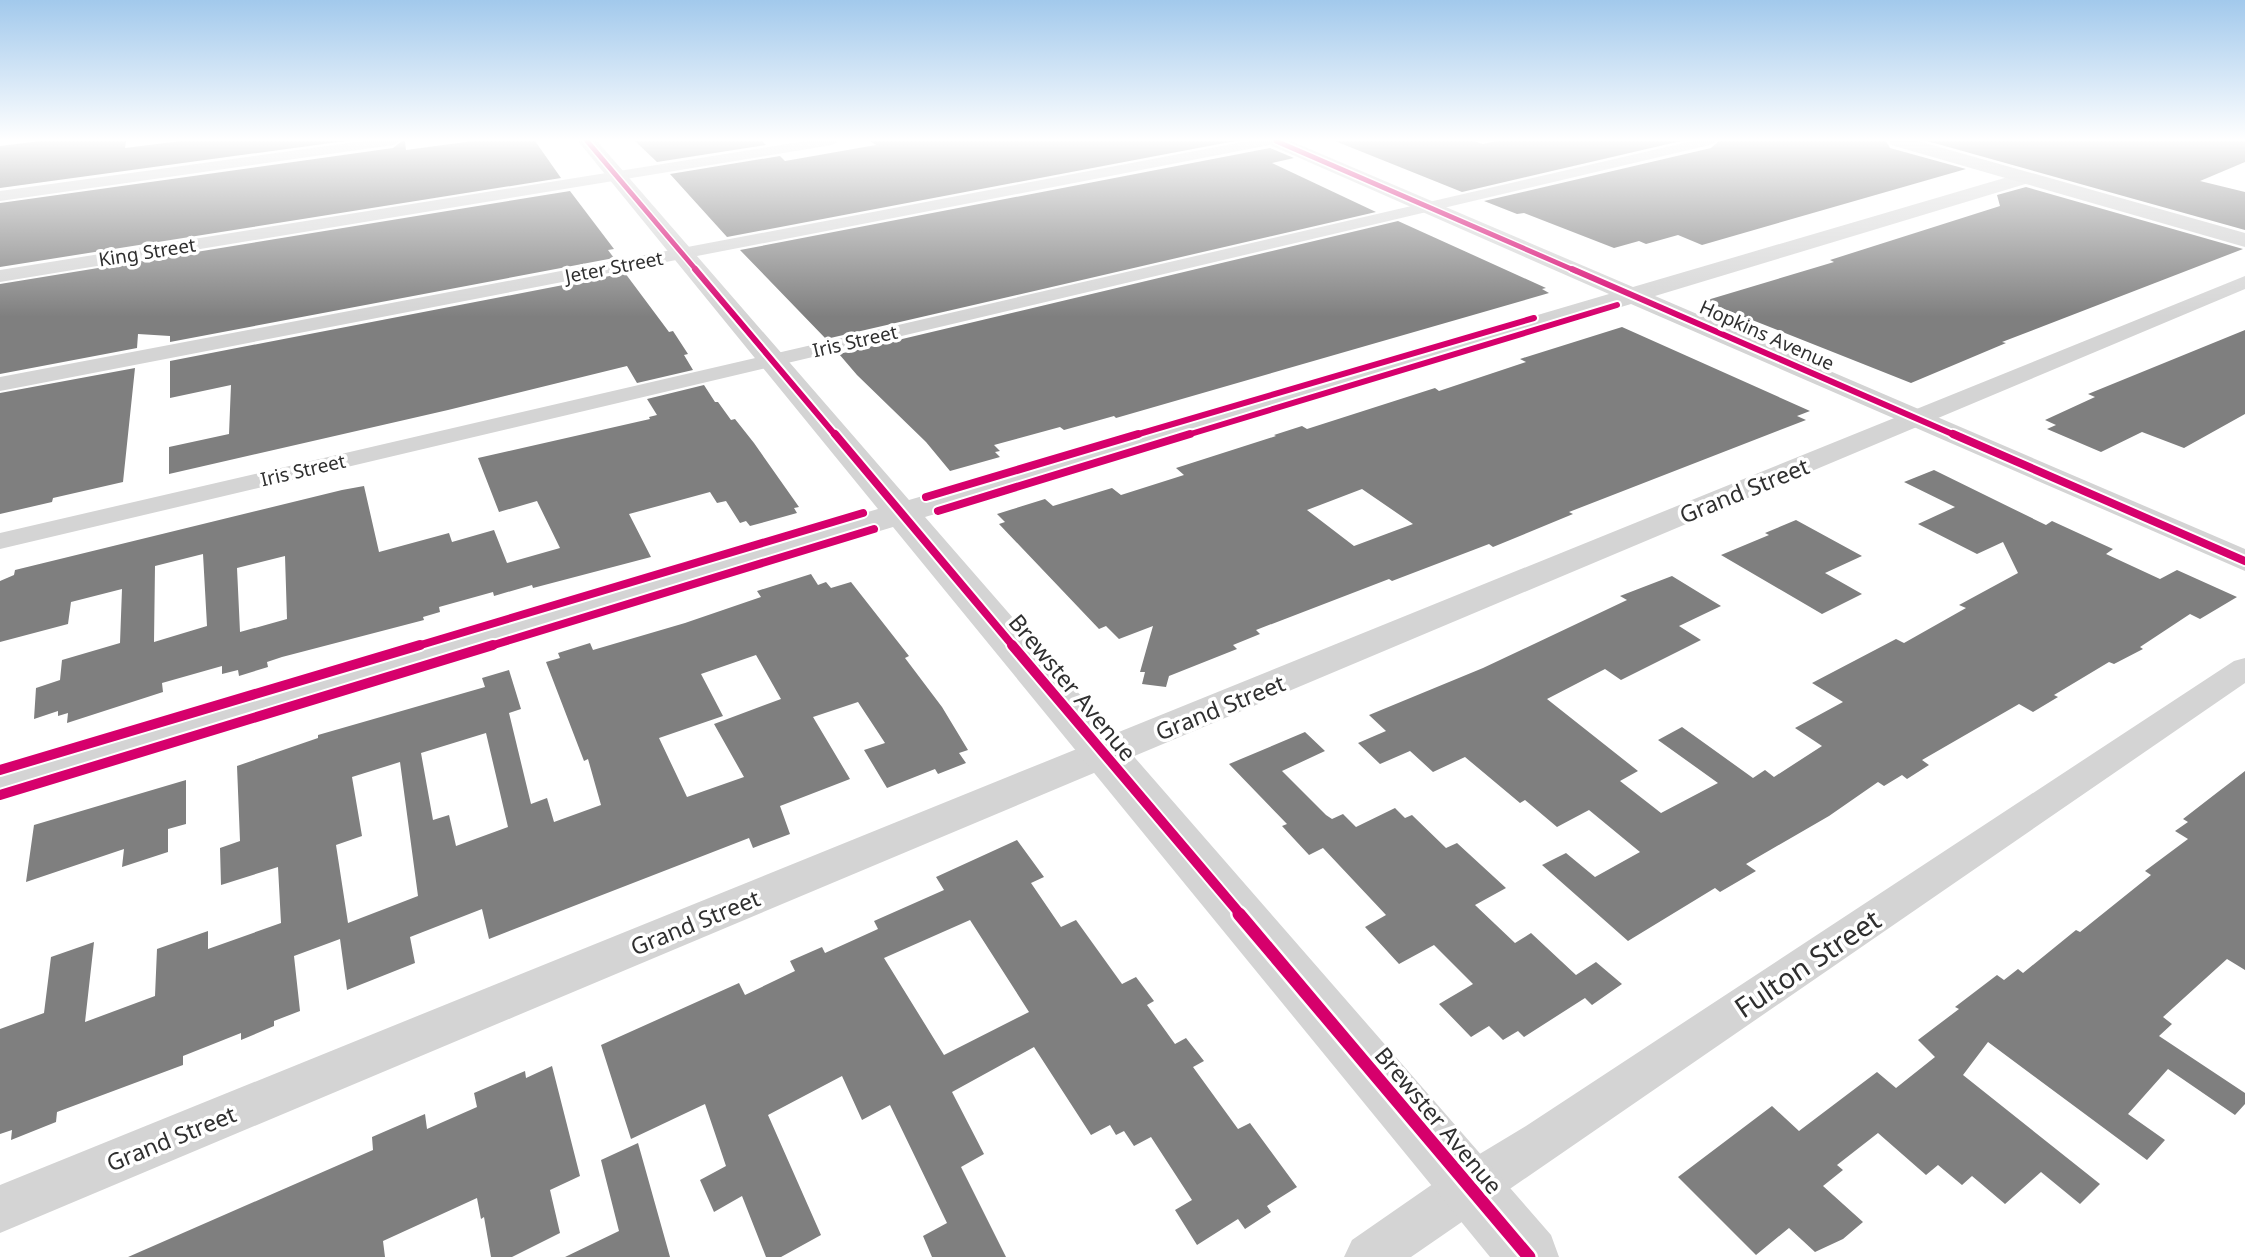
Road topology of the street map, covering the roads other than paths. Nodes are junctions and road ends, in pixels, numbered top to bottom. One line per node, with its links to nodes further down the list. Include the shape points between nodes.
1 (471, 200): 11 (street, King Street)
2 (637, 200): 10 (street, Brewster Avenue)
3 (963, 200): 10 (street, Jeter Street)
4 (1412, 200): 8 (street, Hopkins Avenue)
5 (1460, 200): 8 (street, Iris Street)
6 (1953, 200): 13 (street)
7 (2102, 200): 9 (main road)
8 (1429, 207): 13 (street, Hopkins Avenue); 14 (street, Iris Street)
9 (2245, 240)
10 (683, 253): 14 (street, Brewster Avenue); 15 (street, Jeter Street)
11 (0, 276)
12 (2245, 282): 16 (street, Grand Street)
13 (1634, 296): 16 (street, Hopkins Avenue); 17 (street)
14 (773, 360): 17 (street, Brewster Avenue); 18 (street, Iris Street)
15 (0, 384)
16 (1916, 418): 19 (street, Hopkins Avenue); 21 (street, Grand Street)
17 (901, 513): 21 (street, Brewster Avenue); 22 (street)
18 (0, 541)
19 (2245, 561)
20 (2245, 668): 23 (street, Fulton Street)
21 (1105, 754): 23 (street, Brewster Avenue); 24 (street, Grand Street)
22 (0, 782)
23 (1470, 1186): 25 (street, Fulton Street); 26 (street, Brewster Avenue)
24 (0, 1209)
25 (1369, 1257)
26 (1529, 1257)

